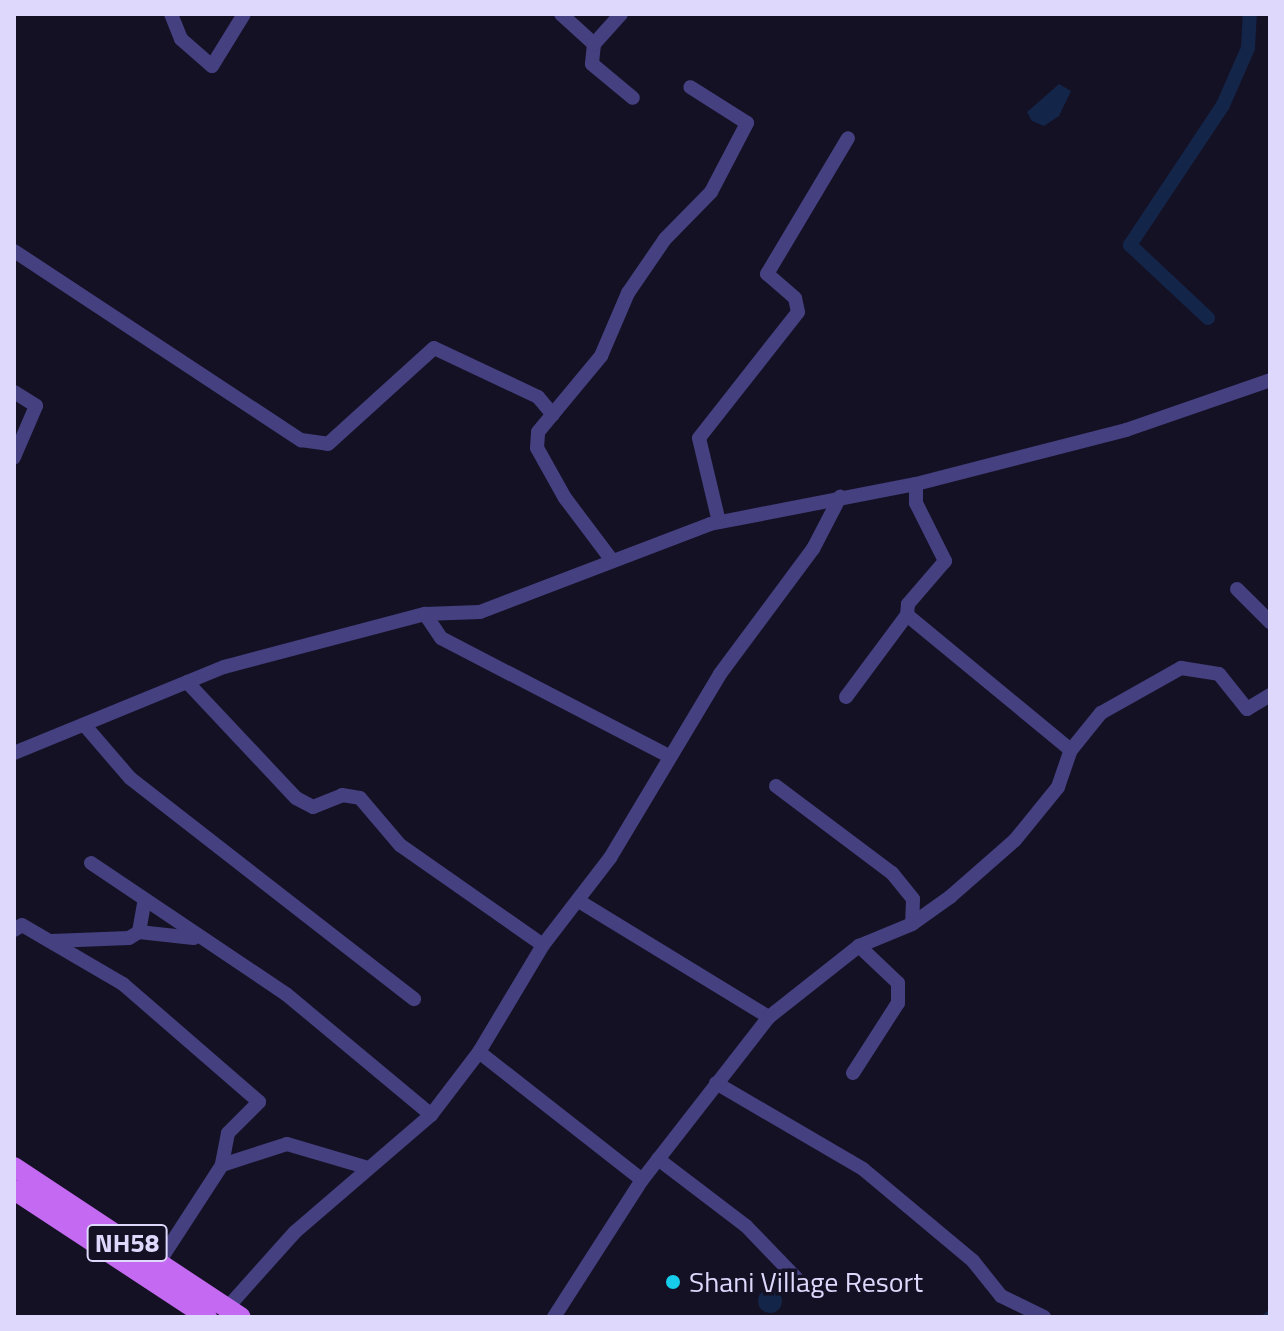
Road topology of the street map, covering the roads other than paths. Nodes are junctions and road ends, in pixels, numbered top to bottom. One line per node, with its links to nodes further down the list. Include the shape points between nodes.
1 (171, 14): 2 (street, via 181,39 212,66)
2 (244, 14)
3 (561, 14): 5 (street)
4 (621, 14): 5 (street)
5 (594, 44): 7 (street, via 592,64)
6 (690, 87): 12 (street, via 747,123 711,192 665,239 628,293 601,356)
7 (633, 98)
8 (848, 138): 16 (street, via 767,274 795,298 798,312 699,438)
9 (14, 251): 12 (street, via 301,440 328,444 434,348 538,397)
10 (1270, 380): 14 (street, via 1126,430)
11 (14, 392): 13 (street, via 36,406)
12 (553, 415): 17 (street, via 538,432 537,448)
13 (14, 457)
14 (916, 484): 15 (street); 20 (street, via 916,503 945,561 908,604)
15 (840, 497): 16 (street); 28 (street, via 813,549)
16 (719, 522): 17 (street)
17 (611, 559): 19 (street, via 493,608)
18 (1237, 589): 21 (street)
19 (425, 614): 22 (street); 28 (street, via 441,638)
20 (907, 615): 24 (street); 26 (street)
21 (1270, 622)
22 (187, 682): 25 (street); 38 (street, via 296,798 313,807 342,795 360,798 400,845)
23 (1270, 695): 26 (street, via 1247,709 1219,674 1181,668 1132,690)
24 (846, 697)
25 (87, 728): 27 (street); 40 (street, via 130,778)
26 (1071, 750): 33 (street, via 1058,787 1015,840)
27 (14, 753)
28 (669, 756): 32 (street)
29 (776, 786): 33 (street, via 892,873 913,899)
30 (91, 863): 31 (street)
31 (144, 903): 35 (street); 36 (street)
32 (582, 903): 38 (street); 41 (street)
33 (912, 924): 39 (street)
34 (14, 930): 37 (street, via 22,925)
35 (139, 932): 36 (street); 37 (street)
36 (199, 939): 45 (street, via 286,994)
37 (52, 941): 47 (street, via 123,984 259,1102 228,1133)
38 (543, 945): 42 (street)
39 (859, 946): 41 (street); 43 (street, via 898,983 898,1003)
40 (414, 999)
41 (769, 1017): 44 (street)
42 (479, 1052): 45 (street); 50 (street)
43 (853, 1073)
44 (716, 1083): 46 (street); 57 (street, via 863,1169 973,1261 1001,1296)
45 (431, 1115): 49 (street)
46 (658, 1159): 50 (street); 53 (street, via 746,1226)
47 (222, 1165): 49 (street, via 287,1144); 52 (street)
48 (14, 1167): 52 (main road, NH58)
49 (365, 1167): 54 (street)
50 (642, 1180): 56 (street)
51 (14, 1190): 55 (main road, NH58)
52 (159, 1262): 54 (main road, NH58)
53 (805, 1287)
54 (234, 1312)
55 (207, 1317)
56 (554, 1317)
57 (1044, 1317)

